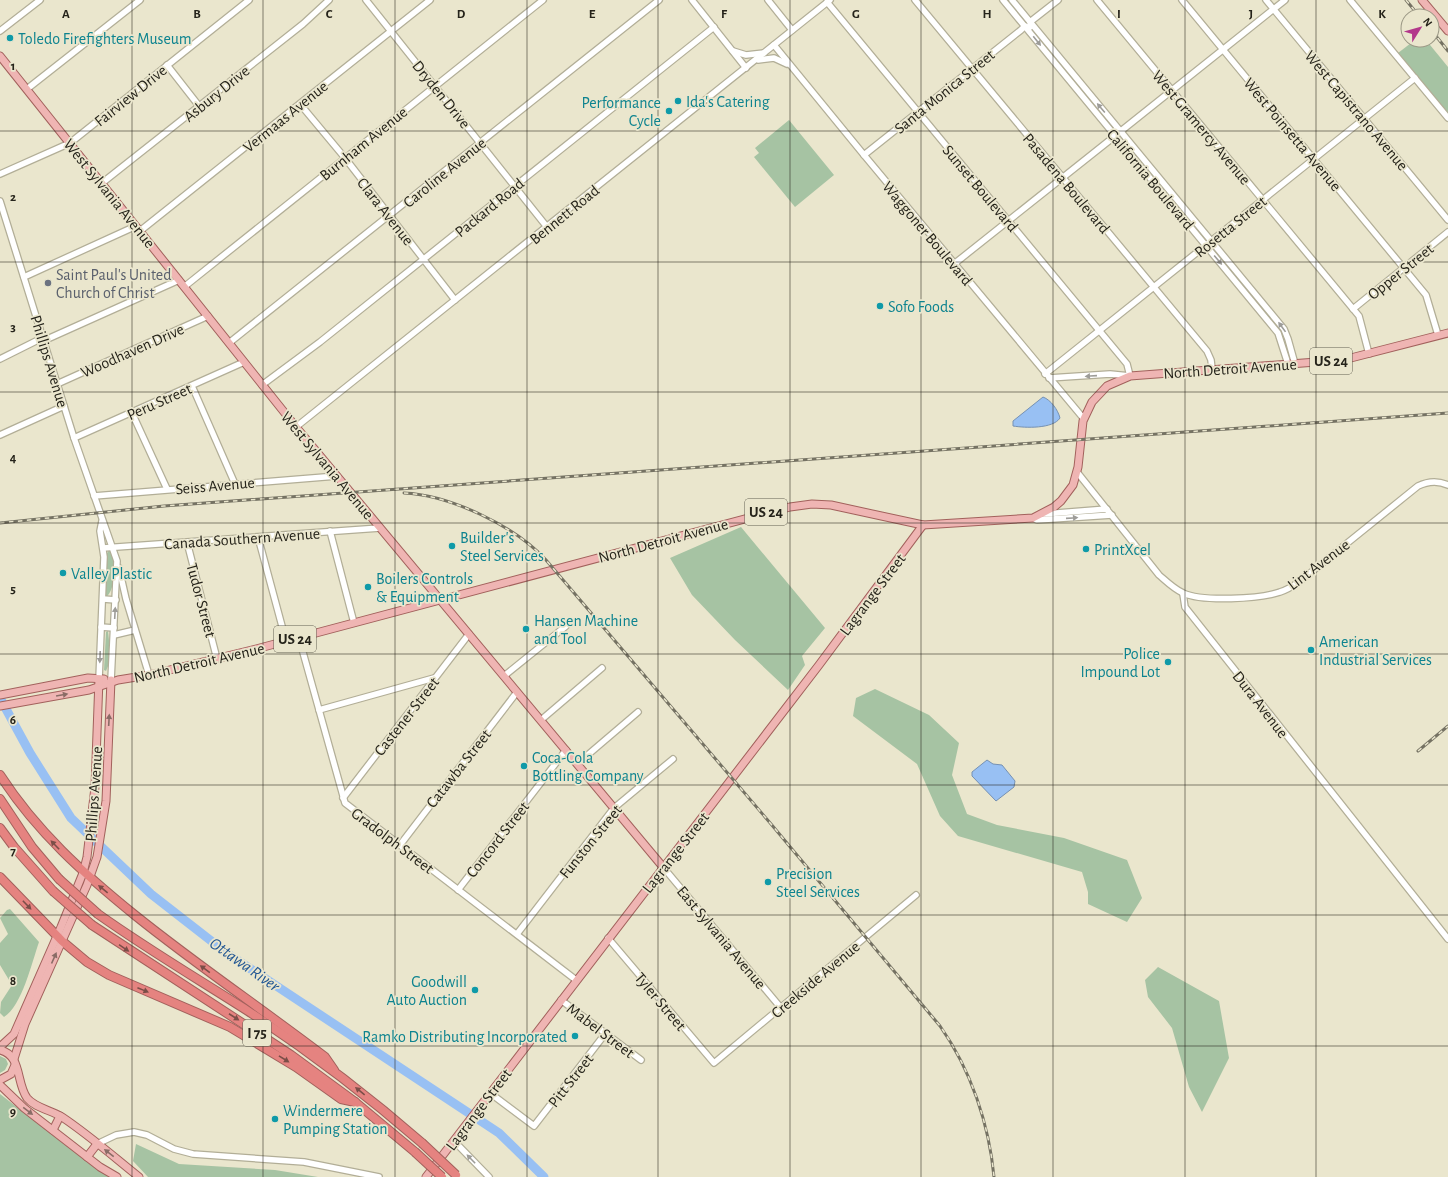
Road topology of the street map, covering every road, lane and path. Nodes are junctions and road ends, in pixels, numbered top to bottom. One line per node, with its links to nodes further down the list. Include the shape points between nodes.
1 (40, 0): 27 (street)
2 (140, 0): 44 (street)
3 (249, 0): 36 (street, Fairview Drive)
4 (329, 0): 47 (street, Asbury Drive, via 303,24)
5 (366, 0): 28 (street, Dryden Drive)
6 (430, 0): 28 (street, Vermaas Avenue)
7 (543, 0): 43 (street, Burnham Avenue)
8 (659, 0): 54 (street, Caroline Avenue)
9 (692, 0): 25 (street)
10 (768, 0): 26 (street)
11 (915, 0): 39 (street, Pasadena Boulevard)
12 (1003, 0): 24 (street, California Boulevard)
13 (1012, 0): 23 (street, California Boulevard)
14 (1058, 0): 23 (street, Santa Monica Street)
15 (1097, 0): 45 (street, West Gramercy Avenue)
16 (1182, 0): 32 (street, West Poinsetta Avenue)
17 (1266, 0): 22 (street, West Capistrano Avenue)
18 (1285, 0): 22 (street)
19 (1350, 0): 41 (street)
20 (1422, 0): 29 (main road)
21 (829, 1): 26 (street, Bennett Road); 48 (street, Sunset Boulevard)
22 (1274, 9): 32 (street); 49 (street, West Capistrano Avenue)
23 (1030, 22): 24 (street, Santa Monica Street, via 1029,28); 40 (street, California Boulevard)
24 (1025, 26): 39 (street, Santa Monica Street); 42 (street, California Boulevard, one-way to 42)
25 (714, 27): 31 (street); 61 (street, Packard Road)
26 (792, 30): 30 (street, Bennett Road)
27 (0, 31)
28 (391, 31): 43 (street, Dryden Drive); 46 (street, Vermaas Avenue)
29 (1448, 31)
30 (774, 45): 33 (street, Bennett Road); 37 (street, Waggoner Boulevard)
31 (731, 50): 33 (street, via 746,55); 38 (street)
32 (1223, 50): 45 (street); 57 (street, West Poinsetta Avenue)
33 (764, 53): 35 (street, Bennett Road)
34 (0, 56): 44 (main road, West Sylvania Avenue)
35 (752, 63): 37 (street, via 763,58 772,58); 38 (street, Bennett Road)
36 (167, 65): 47 (street); 53 (street, Fairview Drive)
37 (791, 66): 55 (street, Waggoner Boulevard)
38 (746, 68): 69 (street, Bennett Road)
39 (972, 69): 48 (street, Santa Monica Street); 59 (street, Pasadena Boulevard)
40 (1075, 77): 42 (street); 51 (street, California Boulevard, one-way to 40)
41 (1415, 78): 49 (street, Rosetta Street); 50 (street)
42 (1070, 81): 52 (street, California Boulevard)
43 (435, 86): 54 (street, Dryden Drive); 56 (street, Burnham Avenue)
44 (27, 89): 53 (main road, West Sylvania Avenue)
45 (1172, 91): 51 (street); 64 (street, West Gramercy Avenue)
46 (300, 104): 56 (street, Clara Avenue); 70 (street, Vermaas Avenue)
47 (199, 106): 60 (street, Asbury Drive)
48 (918, 112): 55 (street, Santa Monica Street); 68 (street, Sunset Boulevard)
49 (1364, 118): 57 (street, Rosetta Street); 67 (street, West Capistrano Avenue)
50 (1448, 118)
51 (1121, 131): 52 (street, via 1120,138); 62 (street, California Boulevard)
52 (1115, 136): 59 (street); 63 (street, California Boulevard)
53 (70, 143): 58 (street, Fairview Drive); 60 (main road, West Sylvania Avenue)
54 (481, 143): 61 (street, Dryden Drive); 66 (street, Caroline Avenue)
55 (864, 156): 75 (street, Waggoner Boulevard)
56 (345, 158): 66 (street, Clara Avenue); 79 (street, Burnham Avenue)
57 (1314, 159): 64 (street, Rosetta Street); 76 (street, West Poinsetta Avenue)
58 (0, 174)
59 (1064, 178): 68 (street); 80 (street, Pasadena Boulevard)
60 (102, 184): 70 (main road, West Sylvania Avenue)
61 (515, 186): 69 (street, Dryden Drive); 74 (street, Packard Road)
62 (1166, 186): 63 (street); 72 (street, California Boulevard)
63 (1161, 191): 73 (street, California Boulevard)
64 (1262, 200): 72 (street, Rosetta Street); 84 (street, West Gramercy Avenue)
65 (0, 201): 77 (street, Phillips Avenue)
66 (390, 215): 74 (street, Clara Avenue); 90 (street, Caroline Avenue)
67 (1448, 220)
68 (1008, 221): 75 (street); 86 (street, Sunset Boulevard)
69 (547, 227): 81 (street, Bennett Road)
70 (138, 229): 77 (street, Vermaas Avenue); 78 (main road, West Sylvania Avenue)
71 (1448, 232): 76 (street, Opper Street)
72 (1211, 241): 73 (street, Rosetta Street); 82 (street, California Boulevard)
73 (1206, 245): 80 (street, Rosetta Street); 83 (street, California Boulevard, one-way to 83)
74 (423, 259): 81 (street, Clara Avenue); 99 (street, Packard Road)
75 (954, 264): 96 (street, Waggoner Boulevard)
76 (1404, 268): 84 (street, Opper Street); 88 (street, West Poinsetta Avenue, via 1428,299)
77 (24, 277): 89 (street, Phillips Avenue)
78 (179, 280): 79 (main road, West Sylvania Avenue); 89 (street)
79 (184, 287): 85 (main road, West Sylvania Avenue)
80 (1153, 287): 86 (street, Rosetta Street); 95 (street, Pasadena Boulevard, via 1207,351)
81 (455, 300): 104 (street, Bennett Road)
82 (1262, 302): 83 (street); 94 (street, California Boulevard, one-way to 82, via 1286,334)
83 (1257, 306): 94 (street, California Boulevard, via 1281,337)
84 (1353, 309): 91 (street, West Gramercy Avenue, via 1359,316)
85 (208, 316): 90 (main road, West Sylvania Avenue); 98 (street, Woodhaven Drive)
86 (1100, 331): 96 (street, Rosetta Street); 97 (street, Sunset Boulevard, via 1127,364)
87 (1448, 333): 88 (main road, North Detroit Avenue / US 24)
88 (1438, 335): 91 (main road, North Detroit Avenue / US 24)
89 (43, 340): 92 (street); 98 (street, Phillips Avenue)
90 (229, 344): 93 (main road, West Sylvania Avenue)
91 (1369, 354): 94 (main road, North Detroit Avenue / US 24, via 1333,361)
92 (0, 359)
93 (244, 362): 99 (main road, West Sylvania Avenue); 100 (street, Peru Street)
94 (1291, 364): 95 (main road, North Detroit Avenue / US 24)
95 (1212, 369): 97 (main road, North Detroit Avenue / US 24)
96 (1047, 376): 97 (street, North Detroit Avenue, one-way to 96); 103 (street, Waggoner Boulevard)
97 (1130, 376): 103 (main road, North Detroit Avenue / US 24, via 1115,382 1100,393 1092,402)
98 (57, 384): 101 (street, Phillips Avenue)
99 (262, 385): 104 (main road, West Sylvania Avenue)
100 (192, 386): 102 (street, Peru Street); 109 (street)
101 (64, 406): 105 (street); 106 (street, Phillips Avenue)
102 (132, 413): 106 (street, Peru Street); 111 (street)
103 (1084, 419): 107 (main road, North Detroit Avenue / US 24)
104 (296, 427): 108 (main road, West Sylvania Avenue)
105 (0, 436)
106 (74, 438): 112 (street, Phillips Avenue)
107 (1077, 472): 113 (street); 114 (main road, North Detroit Avenue / US 24, via 1061,501)
108 (337, 476): 109 (street, Seiss Avenue); 119 (main road, West Sylvania Avenue)
109 (235, 484): 111 (street, Seiss Avenue)
110 (1448, 485): 126 (street, Lint Avenue, via 1436,481 1424,483 1412,490 1287,590 1270,595 1213,599)
111 (167, 489): 112 (street, Seiss Avenue)
112 (94, 496): 117 (street, Phillips Avenue)
113 (1107, 509): 114 (street); 115 (street)
114 (1042, 514): 116 (main road, North Detroit Avenue / US 24)
115 (1112, 515): 116 (street, one-way to 115, via 1037,520); 126 (street, via 1159,575)
116 (1033, 518): 118 (main road, North Detroit Avenue / US 24)
117 (102, 521): 123 (street, Phillips Avenue); 124 (street, Phillips Avenue, via 100,531)
118 (923, 525): 128 (main road, North Detroit Avenue / US 24, via 831,505 790,507); 162 (main road, Lagrange Street)
119 (380, 528): 120 (street, Canada Southern Avenue); 128 (main road, West Sylvania Avenue)
120 (330, 531): 121 (street, Canada Southern Avenue); 130 (street)
121 (258, 537): 122 (street, Canada Southern Avenue); 138 (street)
122 (187, 542): 123 (street, Canada Southern Avenue); 139 (street, Tudor Street)
123 (113, 547): 124 (street, Canada Southern Avenue); 125 (street, Phillips Avenue)
124 (103, 548): 127 (street, Phillips Avenue)
125 (117, 561): 129 (street, Phillips Avenue); 134 (street, Phillips Avenue)
126 (1183, 594): 170 (street, Dura Avenue, via 1185,607)
127 (103, 598): 129 (street); 132 (street, Phillips Avenue)
128 (440, 599): 130 (main road, North Detroit Avenue / US 24); 136 (main road, West Sylvania Avenue)
129 (116, 600): 133 (street, Phillips Avenue, one-way to 129)
130 (354, 623): 137 (main road, North Detroit Avenue / US 24)
131 (566, 626): 142 (street)
132 (101, 627): 133 (street); 144 (street, Phillips Avenue, one-way to 144)
133 (114, 628): 135 (street, Phillips Avenue)
134 (135, 630): 135 (street); 141 (street, Phillips Avenue)
135 (114, 634): 145 (street, Phillips Avenue)
136 (469, 634): 142 (main road, West Sylvania Avenue); 143 (street, Castener Street)
137 (299, 638): 138 (main road, North Detroit Avenue / US 24); 150 (street, Gradolph Street)
138 (286, 641): 139 (main road, North Detroit Avenue / US 24)
139 (217, 659): 141 (main road, North Detroit Avenue / US 24)
140 (602, 668): 152 (street)
141 (149, 675): 145 (main road, North Detroit Avenue / US 24)
142 (504, 676): 147 (main road, West Sylvania Avenue)
143 (434, 678): 150 (street); 157 (street, Castener Street)
144 (99, 679): 145 (main road, North Detroit Avenue / US 24); 146 (main road, Phillips Avenue); 148 (main road, North Detroit Avenue / US 24, via 88,678)
145 (114, 681): 146 (main road, North Detroit Avenue / US 24); 164 (main road, Phillips Avenue, one-way to 145, via 95,865 106,801)
146 (99, 687): 149 (main road, North Detroit Avenue / US 24, one-way to 146); 164 (main road, Phillips Avenue)
147 (517, 692): 152 (main road, West Sylvania Avenue); 161 (street, Catawba Street)
148 (0, 695)
149 (0, 706)
150 (319, 710): 157 (street, Gradolph Street)
151 (638, 712): 155 (street)
152 (541, 720): 153 (main road, West Sylvania Avenue)
153 (566, 750): 155 (main road, West Sylvania Avenue); 165 (street, Concord Street)
154 (673, 759): 159 (street, Funston Street)
155 (577, 764): 159 (main road, West Sylvania Avenue)
156 (0, 775): 164 (highway, one-way to 156, via 25,811)
157 (343, 798): 161 (street, Gradolph Street, via 345,803)
158 (0, 800): 179 (highway, I 75, bridge, via 32,847 59,879 98,914)
159 (614, 808): 162 (main road, West Sylvania Avenue); 167 (street, Funston Street)
160 (0, 828): 183 (highway, I 75, one-way to 183, bridge, via 52,891 92,925 291,1055)
161 (400, 845): 165 (street, Gradolph Street)
162 (663, 867): 169 (main road, Lagrange Street); 173 (street, East Sylvania Avenue)
163 (0, 877): 168 (highway, one-way to 168)
164 (87, 879): 168 (main road, Phillips Avenue); 168 (main road); 179 (highway, one-way to 164, via 325,1056 171,944)
165 (458, 890): 167 (street, Gradolph Street)
166 (916, 895): 173 (street, Creekside Avenue)
167 (517, 934): 171 (street, Gradolph Street)
168 (59, 938): 175 (main road, Phillips Avenue, via 14,1034); 177 (main road, one-way to 168, via 25,1024); 183 (highway, one-way to 183, via 87,962 109,975 230,1027 296,1067 341,1099)
169 (608, 938): 171 (main road, Lagrange Street); 178 (street, Tyler Street)
170 (1448, 940)
171 (576, 980): 172 (main road, Lagrange Street)
172 (561, 1000): 174 (street, Mabel Street); 182 (main road, Lagrange Street)
173 (781, 1008): 178 (street, Creekside Avenue)
174 (605, 1034): 176 (street, Mabel Street); 182 (street, Pitt Street, via 534,1126)
175 (0, 1048): 177 (main road)
176 (641, 1060)
177 (14, 1062): 180 (main road, via 11,1074); 184 (main road, via 27,1098)
178 (714, 1063)
179 (334, 1070): 189 (highway, I 75, one-way to 179, bridge, via 422,1143)
180 (0, 1080)
181 (0, 1085): 185 (main road, one-way to 185)
182 (490, 1093): 186 (main road, Lagrange Street)
183 (355, 1102): 194 (highway, I 75, bridge)
184 (60, 1116): 185 (main road); 187 (main road)
185 (53, 1130): 188 (main road)
186 (454, 1141): 193 (main road, Lagrange Street); 195 (street, one-way to 186)
187 (97, 1144): 188 (main road); 191 (main road, one-way to 187); 192 (street, via 116,1135 134,1132 154,1137 174,1149 188,1153 309,1163)
188 (87, 1157): 190 (main road)
189 (457, 1176)
190 (118, 1177)
191 (139, 1177)
192 (379, 1177)
193 (426, 1177)
194 (442, 1177)
195 (489, 1177)

